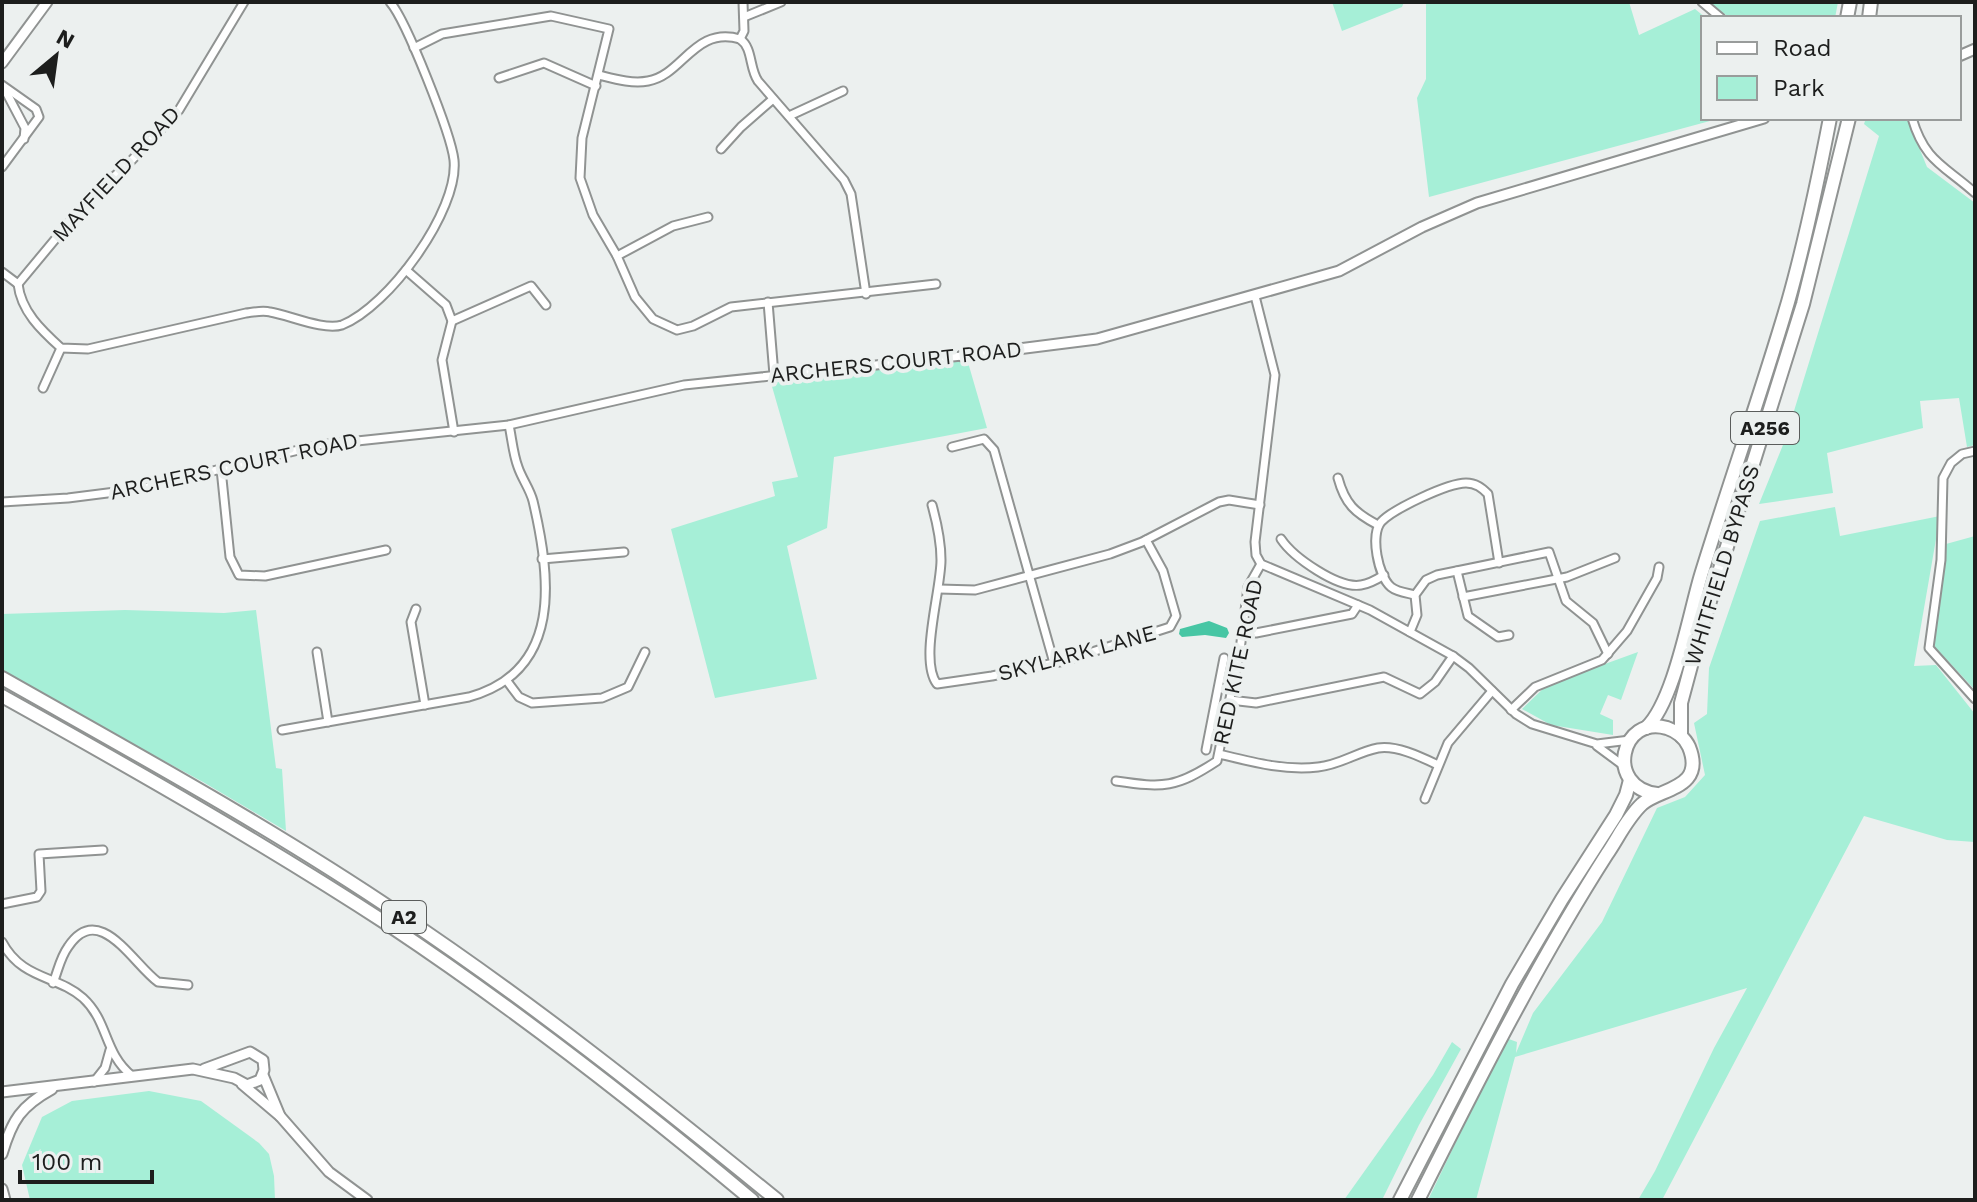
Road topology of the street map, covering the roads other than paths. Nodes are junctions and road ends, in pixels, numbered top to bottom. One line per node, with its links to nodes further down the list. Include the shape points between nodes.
1 (47, 2): 11 (street)
2 (244, 2): 31 (street, MAYFIELD ROAD, via 181,107 87,201)
3 (390, 2): 10 (street)
4 (743, 2): 8 (street)
5 (781, 2): 8 (street)
6 (1702, 2): 7 (street)
7 (1719, 16)
8 (744, 17): 9 (street)
9 (740, 39): 12 (street, via 727,36 701,43 667,74 646,82); 17 (street, via 747,45 753,73)
10 (414, 48): 12 (street, via 442,34 558,17 609,29); 29 (street, via 454,160 441,213)
11 (2, 63)
12 (599, 75): 15 (street)
13 (499, 78): 15 (street, via 544,63)
14 (3, 86): 23 (street, via 25,128); 23 (street, via 36,109 39,117)
15 (596, 86): 28 (street, via 582,138 580,178 593,215)
16 (843, 91): 18 (street)
17 (773, 99): 18 (street); 24 (street)
18 (789, 116): 33 (street, via 851,194)
19 (1757, 120): 34 (street, ARCHERS COURT ROAD, via 1477,203 1339,271)
20 (1830, 120): 91 (highway, WHITFIELD BYPASS / A256, via 1772,353 1666,700)
21 (1849, 120): 94 (highway, WHITFIELD BYPASS / A256, via 1803,304 1699,636 1681,703)
22 (1913, 120): 26 (street, via 1929,156)
23 (23, 140): 25 (street)
24 (721, 149)
25 (2, 167)
26 (1975, 193)
27 (708, 217): 28 (street, via 673,226)
28 (617, 256): 35 (street, via 635,297 653,319 670,328 693,326 731,307)
29 (406, 270): 37 (street, via 446,305); 38 (street, via 369,308 338,327 269,311 88,349)
30 (2, 272): 31 (street)
31 (18, 284): 38 (street, via 28,313)
32 (936, 284): 33 (street)
33 (866, 294): 35 (street)
34 (1255, 296): 39 (street, ARCHERS COURT ROAD, via 1097,339); 50 (street, via 1275,375)
35 (768, 302): 40 (street)
36 (546, 305): 37 (street, via 531,286)
37 (452, 321): 43 (street, via 442,360)
38 (61, 348): 41 (street)
39 (962, 356): 40 (street, ARCHERS COURT ROAD)
40 (774, 375): 42 (street, ARCHERS COURT ROAD, via 684,385)
41 (43, 388)
42 (509, 425): 43 (street, ARCHERS COURT ROAD); 57 (street, via 517,466 532,497)
43 (454, 432): 46 (street, ARCHERS COURT ROAD, via 319,445)
44 (952, 447): 62 (street, via 978,439 991,445)
45 (1975, 451): 85 (street, via 1951,463 1943,478 1941,560 1929,648)
46 (221, 469): 48 (street, ARCHERS COURT ROAD, via 139,489); 54 (street, via 230,557 239,575 265,576)
47 (1338, 478): 51 (street, via 1352,510)
48 (2, 502)
49 (932, 505): 65 (street, via 940,542)
50 (1260, 505): 53 (street, via 1219,502); 59 (street, via 1255,542)
51 (1378, 525): 58 (street, via 1429,495 1476,484 1491,502); 63 (street)
52 (1281, 539): 63 (street, via 1300,560 1345,584 1358,586)
53 (1146, 540): 62 (street); 78 (street, SKYLARK LANE, via 1163,571 1174,622)
54 (386, 550)
55 (624, 552): 57 (street)
56 (1615, 558): 64 (street)
57 (542, 559): 82 (street, via 547,590 544,624)
58 (1499, 563): 61 (street); 64 (street, via 1549,552)
59 (1261, 564): 68 (street); 70 (street, RED KITE ROAD, via 1248,587)
60 (1659, 567): 75 (street, via 1627,631)
61 (1457, 571): 66 (street, via 1426,580); 67 (street)
62 (1030, 574): 65 (street, via 975,590); 78 (street)
63 (1384, 575): 66 (street, via 1389,586)
64 (1557, 579): 67 (street); 75 (street, via 1570,607 1593,623)
65 (939, 589): 78 (street, SKYLARK LANE, via 930,657 937,684)
66 (1415, 595): 71 (street, via 1417,615)
67 (1463, 597): 72 (street, via 1472,620 1498,637)
68 (1358, 605): 70 (street, via 1352,614); 71 (street)
69 (416, 609): 87 (street, via 411,622)
70 (1243, 632): 80 (street, RED KITE ROAD)
71 (1410, 632): 76 (street)
72 (1509, 635)
73 (317, 652): 89 (street)
74 (645, 652): 82 (street, via 628,687 602,698 532,703 519,697)
75 (1608, 654): 88 (street, via 1535,687)
76 (1453, 656): 83 (street); 86 (street, via 1420,694 1384,677 1256,703)
77 (1224, 658): 79 (street)
78 (1054, 663)
79 (1221, 673): 80 (street); 90 (street)
80 (1235, 675): 86 (street, RED KITE ROAD)
81 (2, 678): 126 (highway, A2, via 398,913 601,1058)
82 (507, 681): 87 (street, via 484,693)
83 (1492, 691): 88 (street); 99 (street, via 1448,743)
84 (2, 696): 125 (highway, A2, via 253,839 380,920 592,1072)
85 (1975, 699)
86 (1230, 700): 93 (street, RED KITE ROAD)
87 (425, 705): 89 (street)
88 (1511, 710): 96 (street, via 1546,730)
89 (328, 722): 92 (street)
90 (1210, 728): 93 (street); 97 (street)
91 (1646, 728): 94 (highway, via 1665,727); 95 (highway)
92 (282, 730)
93 (1224, 731): 98 (street, RED KITE ROAD)
94 (1681, 736): 103 (highway, via 1691,758 1687,776 1675,789)
95 (1630, 740): 96 (street); 100 (highway)
96 (1590, 743): 100 (street)
97 (1206, 750)
98 (1218, 758): 99 (street, via 1314,768 1387,748); 102 (street, via 1184,782)
99 (1438, 765): 104 (street)
100 (1624, 766): 101 (highway)
101 (1630, 780): 103 (highway); 127 (highway, via 1616,815 1512,984)
102 (1116, 781)
103 (1657, 794): 128 (highway, via 1632,815 1562,928)
104 (1425, 799)
105 (103, 850): 106 (street, via 39,854 37,897)
106 (2, 904)
107 (2, 942): 108 (street)
108 (5, 956): 109 (street)
109 (53, 983): 110 (street, via 69,944 93,930 115,939 158,982); 111 (street, via 78,994 93,1009)
110 (188, 985)
111 (110, 1050): 115 (street); 117 (street)
112 (233, 1061): 113 (street); 114 (street, via 241,1054 255,1054 263,1060); 116 (street)
113 (204, 1069): 115 (street); 116 (street)
114 (263, 1075): 116 (street, via 256,1084); 120 (street)
115 (133, 1078): 117 (street)
116 (238, 1081): 120 (street)
117 (94, 1082): 118 (street)
118 (55, 1087): 119 (street); 121 (street, via 30,1101 15,1118)
119 (2, 1092)
120 (280, 1116): 124 (street, via 329,1172)
121 (2, 1154)
122 (2, 1189): 123 (street)
123 (5, 1200)
124 (367, 1200)
125 (752, 1200)
126 (777, 1200)
127 (1400, 1200)
128 (1418, 1200)

